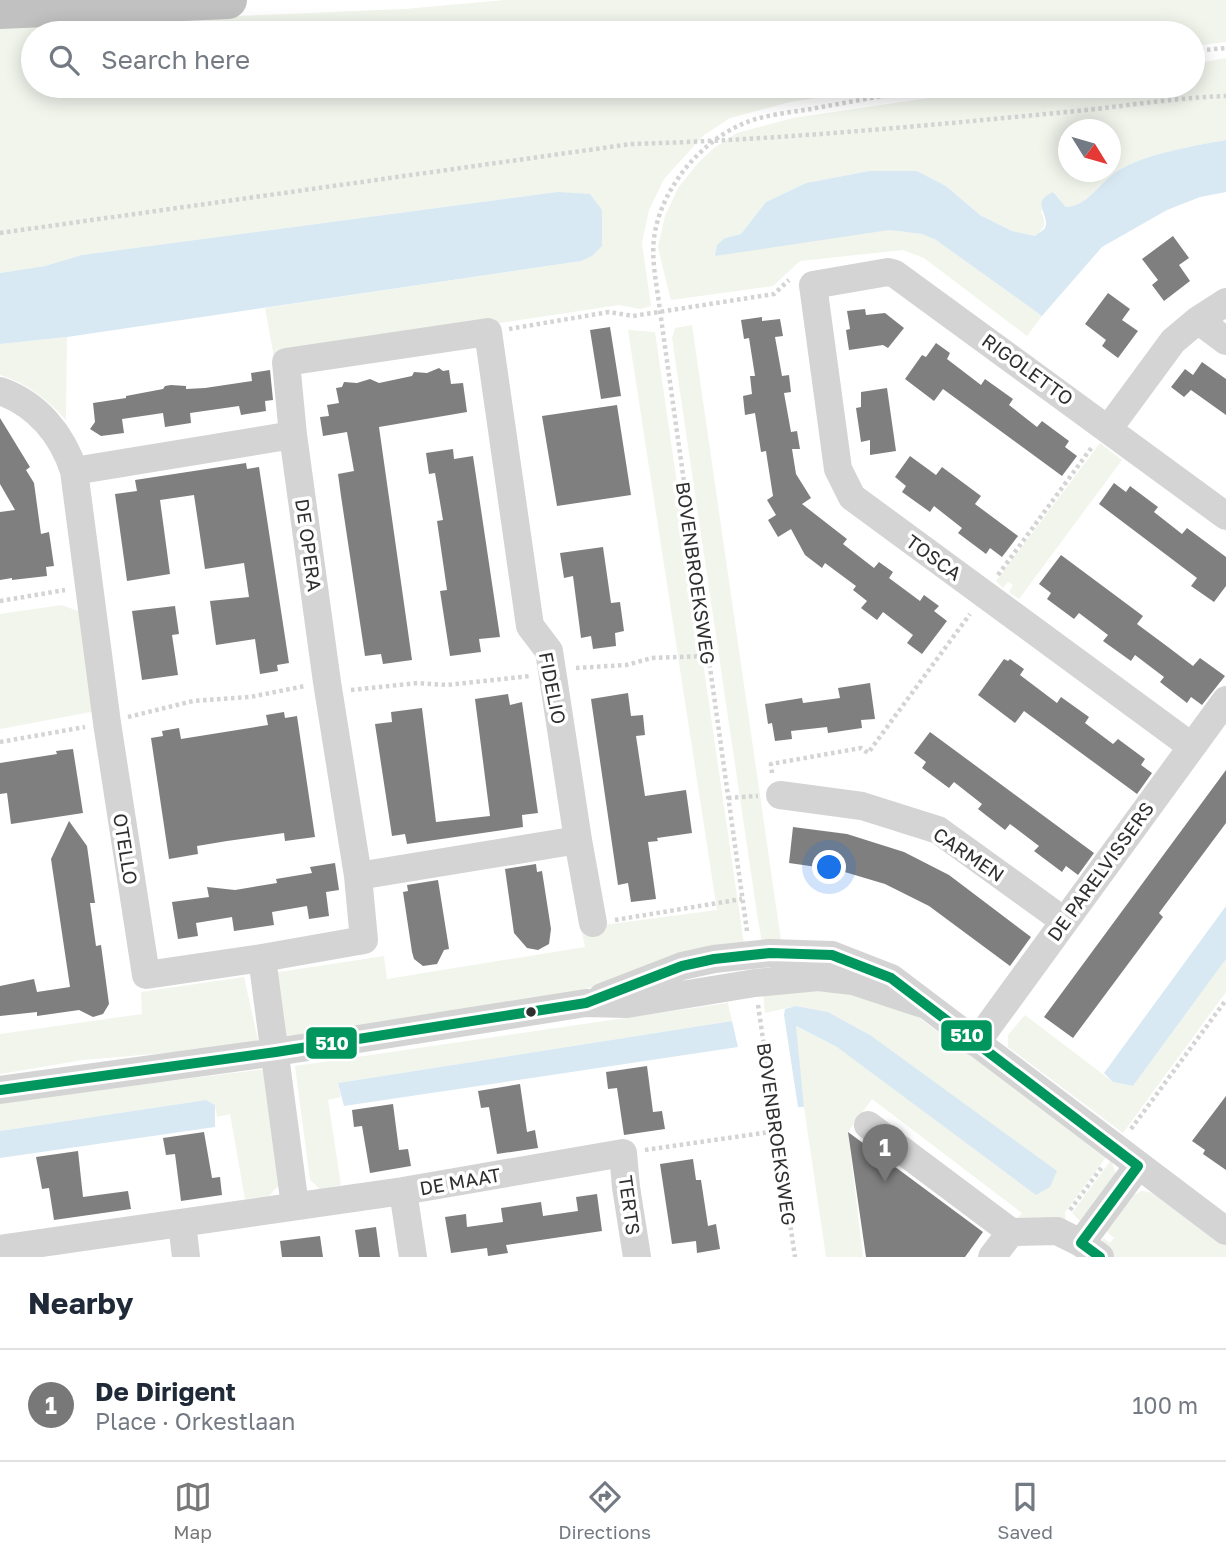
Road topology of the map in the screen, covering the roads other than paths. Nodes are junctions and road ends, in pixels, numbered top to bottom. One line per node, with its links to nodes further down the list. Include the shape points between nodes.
1 (228, 0): 2 (highway)
2 (0, 9)
3 (805, 279): 8 (street, RIGOLETTO, via 895,274); 13 (street, TOSCA, via 838,469 852,497)
4 (1226, 302): 5 (street)
5 (1198, 320): 6 (street); 8 (street, via 1174,341)
6 (1226, 341)
7 (0, 391): 10 (street, OTELLO, via 43,417 64,446)
8 (1109, 428): 11 (street, RIGOLETTO)
9 (293, 435): 10 (street); 15 (street, FIDELIO, via 286,362 488,332 530,626 549,651); 16 (street, DE OPERA)
10 (74, 471): 20 (street, OTELLO)
11 (1226, 516)
12 (1226, 700): 13 (street, DE PARELVISSERS)
13 (1191, 746): 17 (street, DE PARELVISSERS)
14 (777, 790): 17 (street, CARMEN, via 862,806 938,830)
15 (578, 840): 16 (street); 18 (street, FIDELIO)
16 (358, 876): 19 (street, DE OPERA, via 364,940)
17 (1064, 921): 23 (street, DE PARELVISSERS)
18 (593, 923)
19 (262, 958): 20 (street, DE OPERA); 24 (street)
20 (146, 975)
21 (586, 1003): 22 (street, via 627,1004 818,977 853,981); 22 (street, via 682,966 750,954 832,955 891,978); 24 (street)
22 (926, 1005): 23 (street)
23 (976, 1042): 28 (street)
24 (276, 1052): 25 (street); 30 (street)
25 (0, 1090)
26 (868, 1125): 33 (street)
27 (624, 1153): 29 (street, DE MAAT); 38 (street, TERTS)
28 (1138, 1166): 32 (street); 35 (street)
29 (403, 1191): 30 (street, DE MAAT); 37 (street)
30 (295, 1206): 31 (street, DE MAAT)
31 (181, 1223): 34 (street, DE MAAT); 36 (street)
32 (1226, 1231)
33 (1011, 1232): 35 (street, via 1058,1231); 39 (street)
34 (0, 1249)
35 (1091, 1250)
36 (186, 1257)
37 (413, 1257)
38 (637, 1257)
39 (992, 1257)

